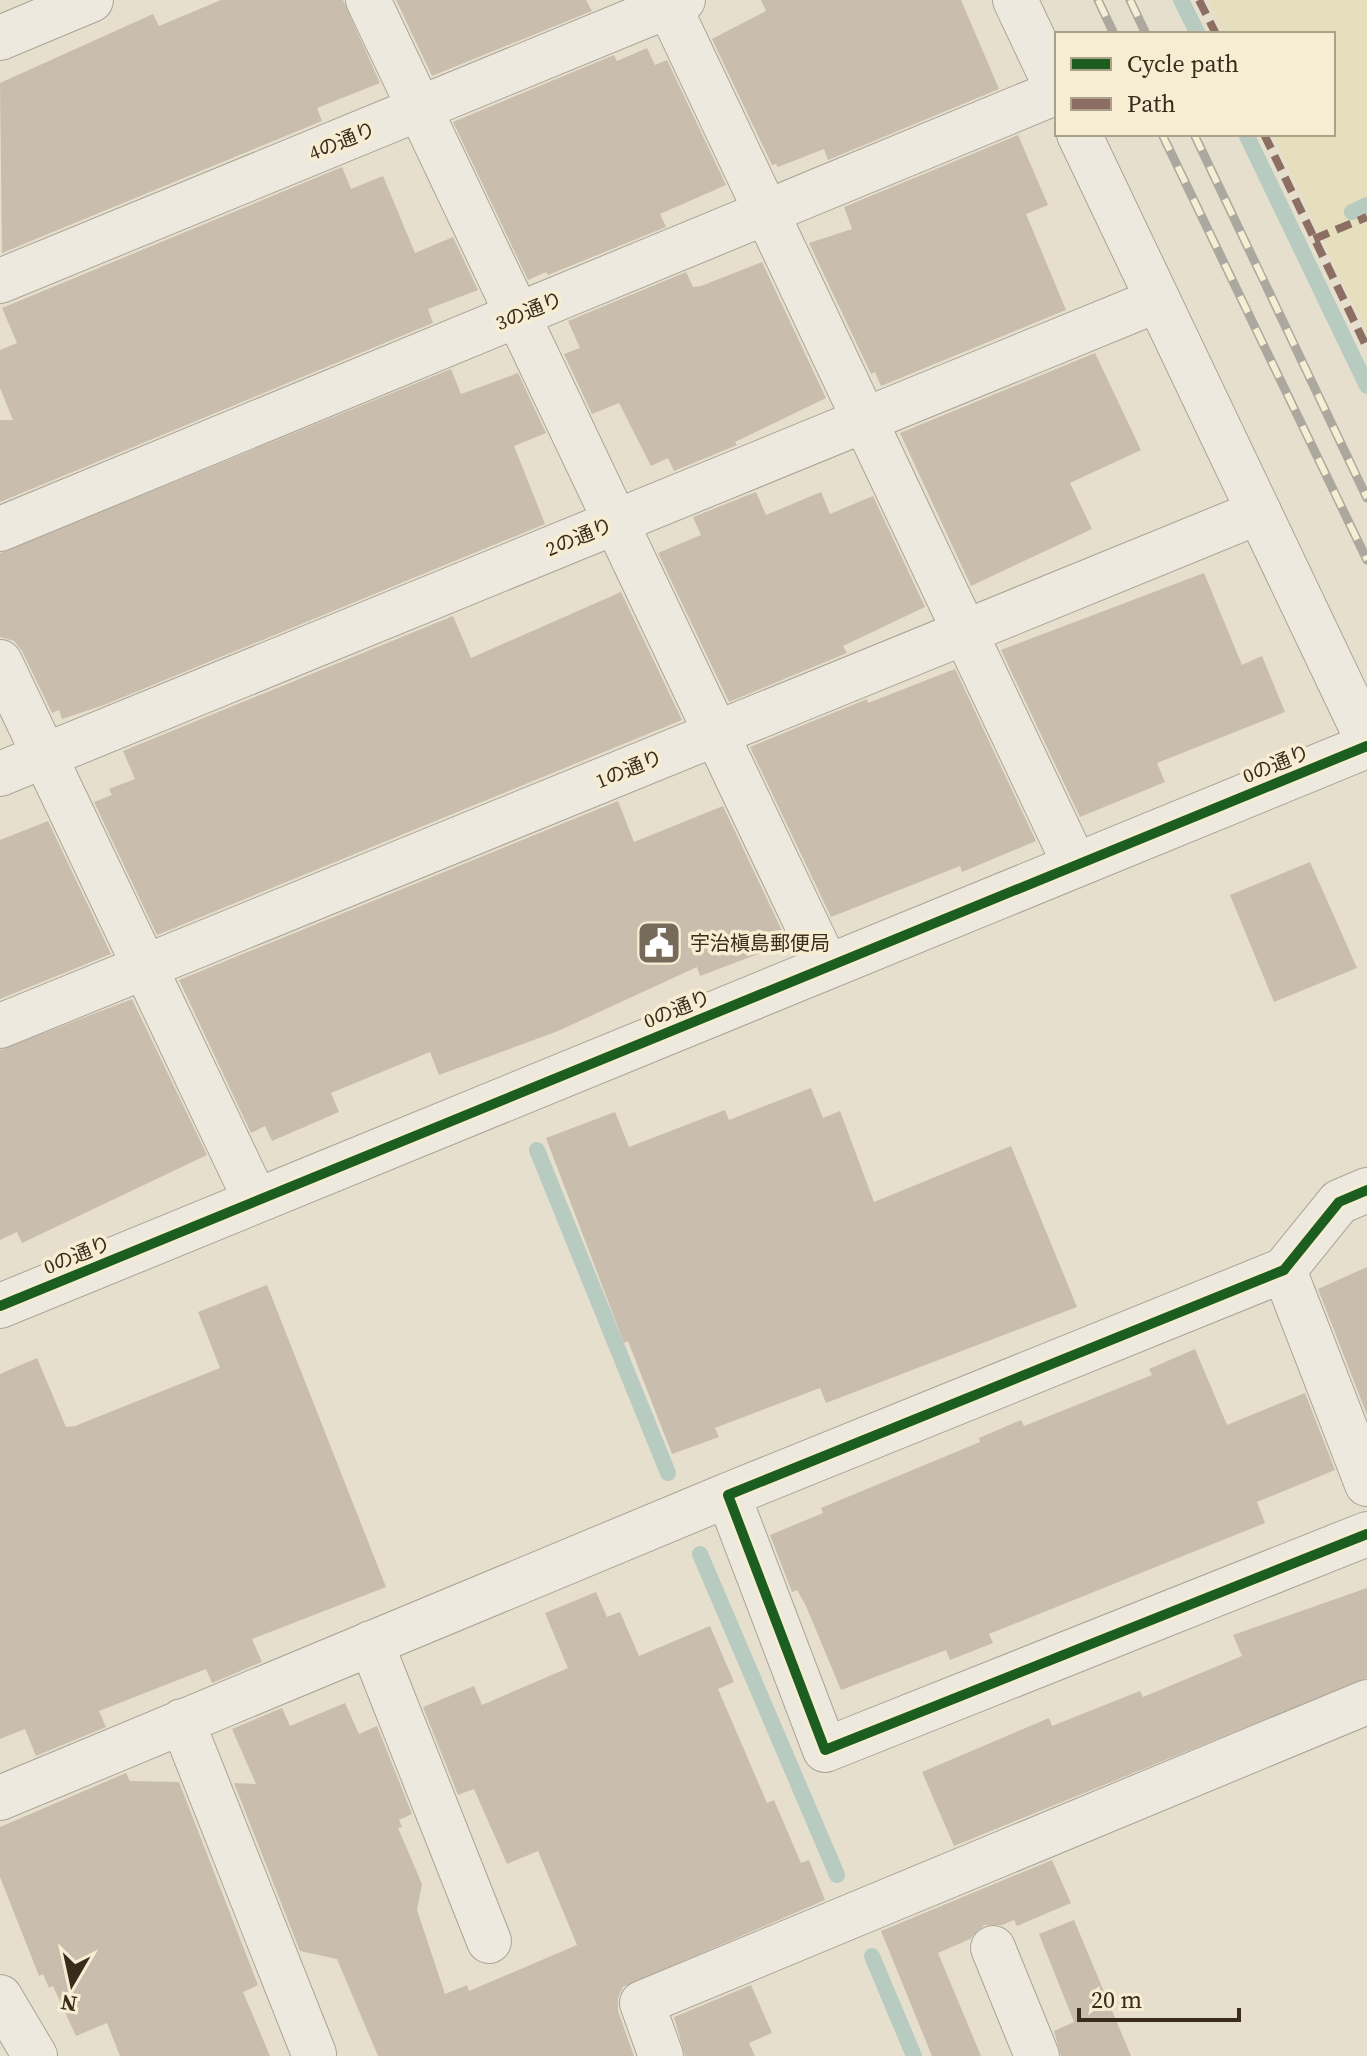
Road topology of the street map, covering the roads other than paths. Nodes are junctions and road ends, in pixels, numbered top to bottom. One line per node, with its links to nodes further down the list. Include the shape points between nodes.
1 (91, 0): 5 (street)
2 (368, 0): 8 (street)
3 (1015, 0): 6 (street)
4 (673, 2): 8 (street, 4の通り); 10 (street)
5 (0, 38)
6 (1055, 87)
7 (1055, 92): 10 (street, 3の通り)
8 (420, 109): 11 (street, 4の通り); 13 (street)
9 (1080, 136): 12 (street)
10 (767, 213): 13 (street, 3の通り); 14 (street)
11 (0, 281)
12 (1158, 300): 14 (street, 2の通り); 15 (street)
13 (518, 316): 16 (street); 17 (street, 3の通り)
14 (865, 420): 16 (street, 2の通り); 18 (street)
15 (1259, 512): 18 (street, 1の通り); 21 (street)
16 (616, 523): 20 (street); 23 (street, 2の通り)
17 (0, 529)
18 (965, 631): 20 (street, 1の通り); 25 (street)
19 (0, 662): 23 (street)
20 (716, 733): 26 (street, 1の通り); 27 (street)
21 (1367, 739)
22 (1367, 746): 25 (street, 0の通り)
23 (45, 756): 24 (street, 2の通り); 26 (street)
24 (0, 774)
25 (1075, 865): 27 (street, 0の通り)
26 (145, 967): 28 (street, 1の通り); 30 (street)
27 (827, 967): 30 (street, 0の通り)
28 (0, 1026)
29 (1367, 1190): 31 (street, via 1339,1202)
30 (256, 1201): 32 (street, 0の通り)
31 (1284, 1270): 33 (street); 34 (street)
32 (0, 1306)
33 (1367, 1484)
34 (728, 1495): 35 (street, via 825,1750); 36 (street)
35 (1367, 1534)
36 (371, 1643): 38 (street); 40 (street)
37 (1367, 1702): 45 (street, via 642,2003)
38 (182, 1721): 39 (street); 43 (street)
39 (0, 1798)
40 (489, 1941)
41 (993, 1948): 46 (street)
42 (0, 1997): 44 (street)
43 (314, 2054)
44 (35, 2056)
45 (661, 2056)
46 (1037, 2056)

